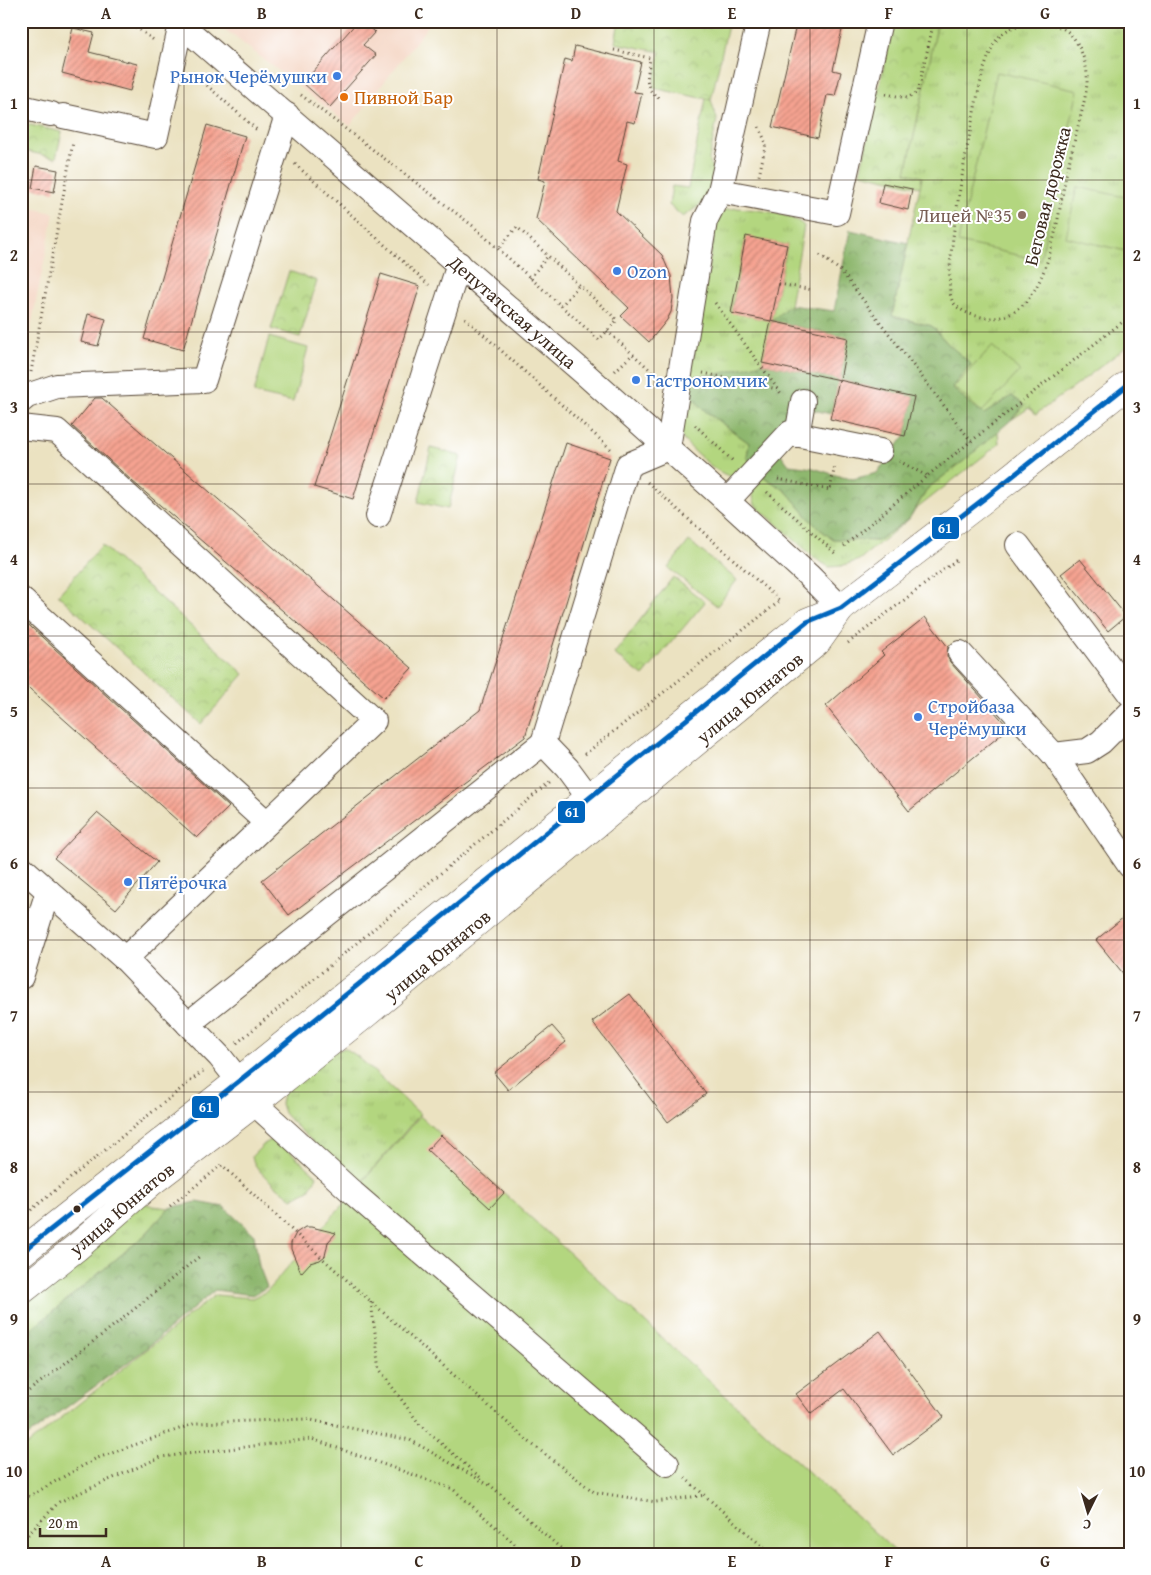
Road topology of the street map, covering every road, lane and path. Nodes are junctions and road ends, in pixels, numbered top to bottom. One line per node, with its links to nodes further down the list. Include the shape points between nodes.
1 (759, 21): 16 (street)
2 (880, 21): 8 (street)
3 (930, 21): 8 (path, via 933,25 918,92 907,98)
4 (1036, 21): 5 (path, Беговая дорожка, via 1000,35 991,50 964,164 949,286 951,300 975,316 1000,317 1014,312 1024,303 1042,276 1054,239 1088,74 1072,35)
5 (1042, 21)
6 (180, 23): 12 (street, Депутатская улица); 13 (street, via 156,136)
7 (614, 50): 10 (path, via 650,58 647,85 650,93)
8 (865, 89): 16 (street, via 837,213)
9 (300, 94): 17 (path, via 473,226)
10 (660, 99)
11 (21, 107): 13 (street)
12 (287, 114): 20 (street, Депутатская улица); 34 (street, via 204,380 57,386)
13 (64, 116): 34 (path)
14 (756, 119): 15 (path, via 766,143)
15 (757, 184)
16 (720, 191): 21 (street, via 705,221)
17 (498, 249): 19 (path, via 518,226); 22 (path)
18 (820, 255): 37 (path, via 840,272)
19 (548, 256): 22 (path); 24 (path)
20 (459, 264): 39 (street, Депутатская улица); 43 (street)
21 (696, 277): 30 (street); 33 (path)
22 (530, 278): 26 (path)
23 (779, 284): 25 (path)
24 (579, 285): 26 (path); 28 (path, via 617,320)
25 (813, 290)
26 (561, 306): 28 (path, via 599,340)
27 (1130, 316): 37 (path)
28 (608, 331): 29 (path)
29 (633, 354): 30 (path); 31 (path, via 614,373)
30 (672, 374): 33 (path); 39 (street)
31 (620, 378)
32 (1130, 383): 49 (main road, улица Юннатов)
33 (777, 389): 35 (path)
34 (24, 399)
35 (796, 423): 38 (street); 38 (path, via 778,480 830,490); 42 (street)
36 (21, 427): 58 (street, via 57,431 374,721)
37 (971, 441): 41 (path)
38 (839, 443): 40 (street)
39 (668, 448): 42 (street, Депутатская улица); 54 (street, via 628,464)
40 (880, 451): 41 (path)
41 (927, 476): 45 (path)
42 (727, 501): 49 (street, Депутатская улица)
43 (378, 516)
44 (1018, 545): 52 (street)
45 (844, 546)
46 (959, 558): 50 (path)
47 (21, 598): 58 (street)
48 (780, 601): 56 (path)
49 (841, 608): 57 (main road, улица Юннатов, via 807,622)
50 (847, 644)
51 (960, 654): 55 (street)
52 (1130, 694)
53 (1130, 713): 55 (street, via 1101,742 1087,751)
54 (543, 743): 56 (street); 64 (street)
55 (1054, 755): 59 (street)
56 (567, 768): 57 (street); 65 (path)
57 (597, 808): 66 (main road, улица Юннатов)
58 (267, 823): 62 (street)
59 (1130, 866)
60 (21, 867): 61 (street)
61 (48, 891): 62 (street); 63 (street)
62 (124, 959): 64 (street)
63 (21, 977)
64 (188, 1024): 65 (street)
65 (220, 1057): 66 (street); 68 (path)
66 (246, 1092): 69 (main road, улица Юннатов); 71 (main road, улица Юннатов, via 150,1183); 74 (street, via 360,1199)
67 (170, 1206): 72 (path, via 222,1165)
68 (29, 1213)
69 (21, 1253)
70 (200, 1256): 73 (path)
71 (21, 1292)
72 (371, 1302): 75 (path, via 380,1370 420,1425); 76 (path, via 528,1441 594,1492 656,1502)
73 (21, 1397)
74 (667, 1464): 76 (path)
75 (489, 1484): 77 (path, via 410,1440 306,1418 196,1423 95,1459 26,1498); 80 (path)
76 (706, 1495): 81 (path)
77 (21, 1504)
78 (21, 1542): 79 (path, via 59,1502 161,1457 312,1439 453,1489)
79 (526, 1554)
80 (567, 1554)
81 (771, 1554)

